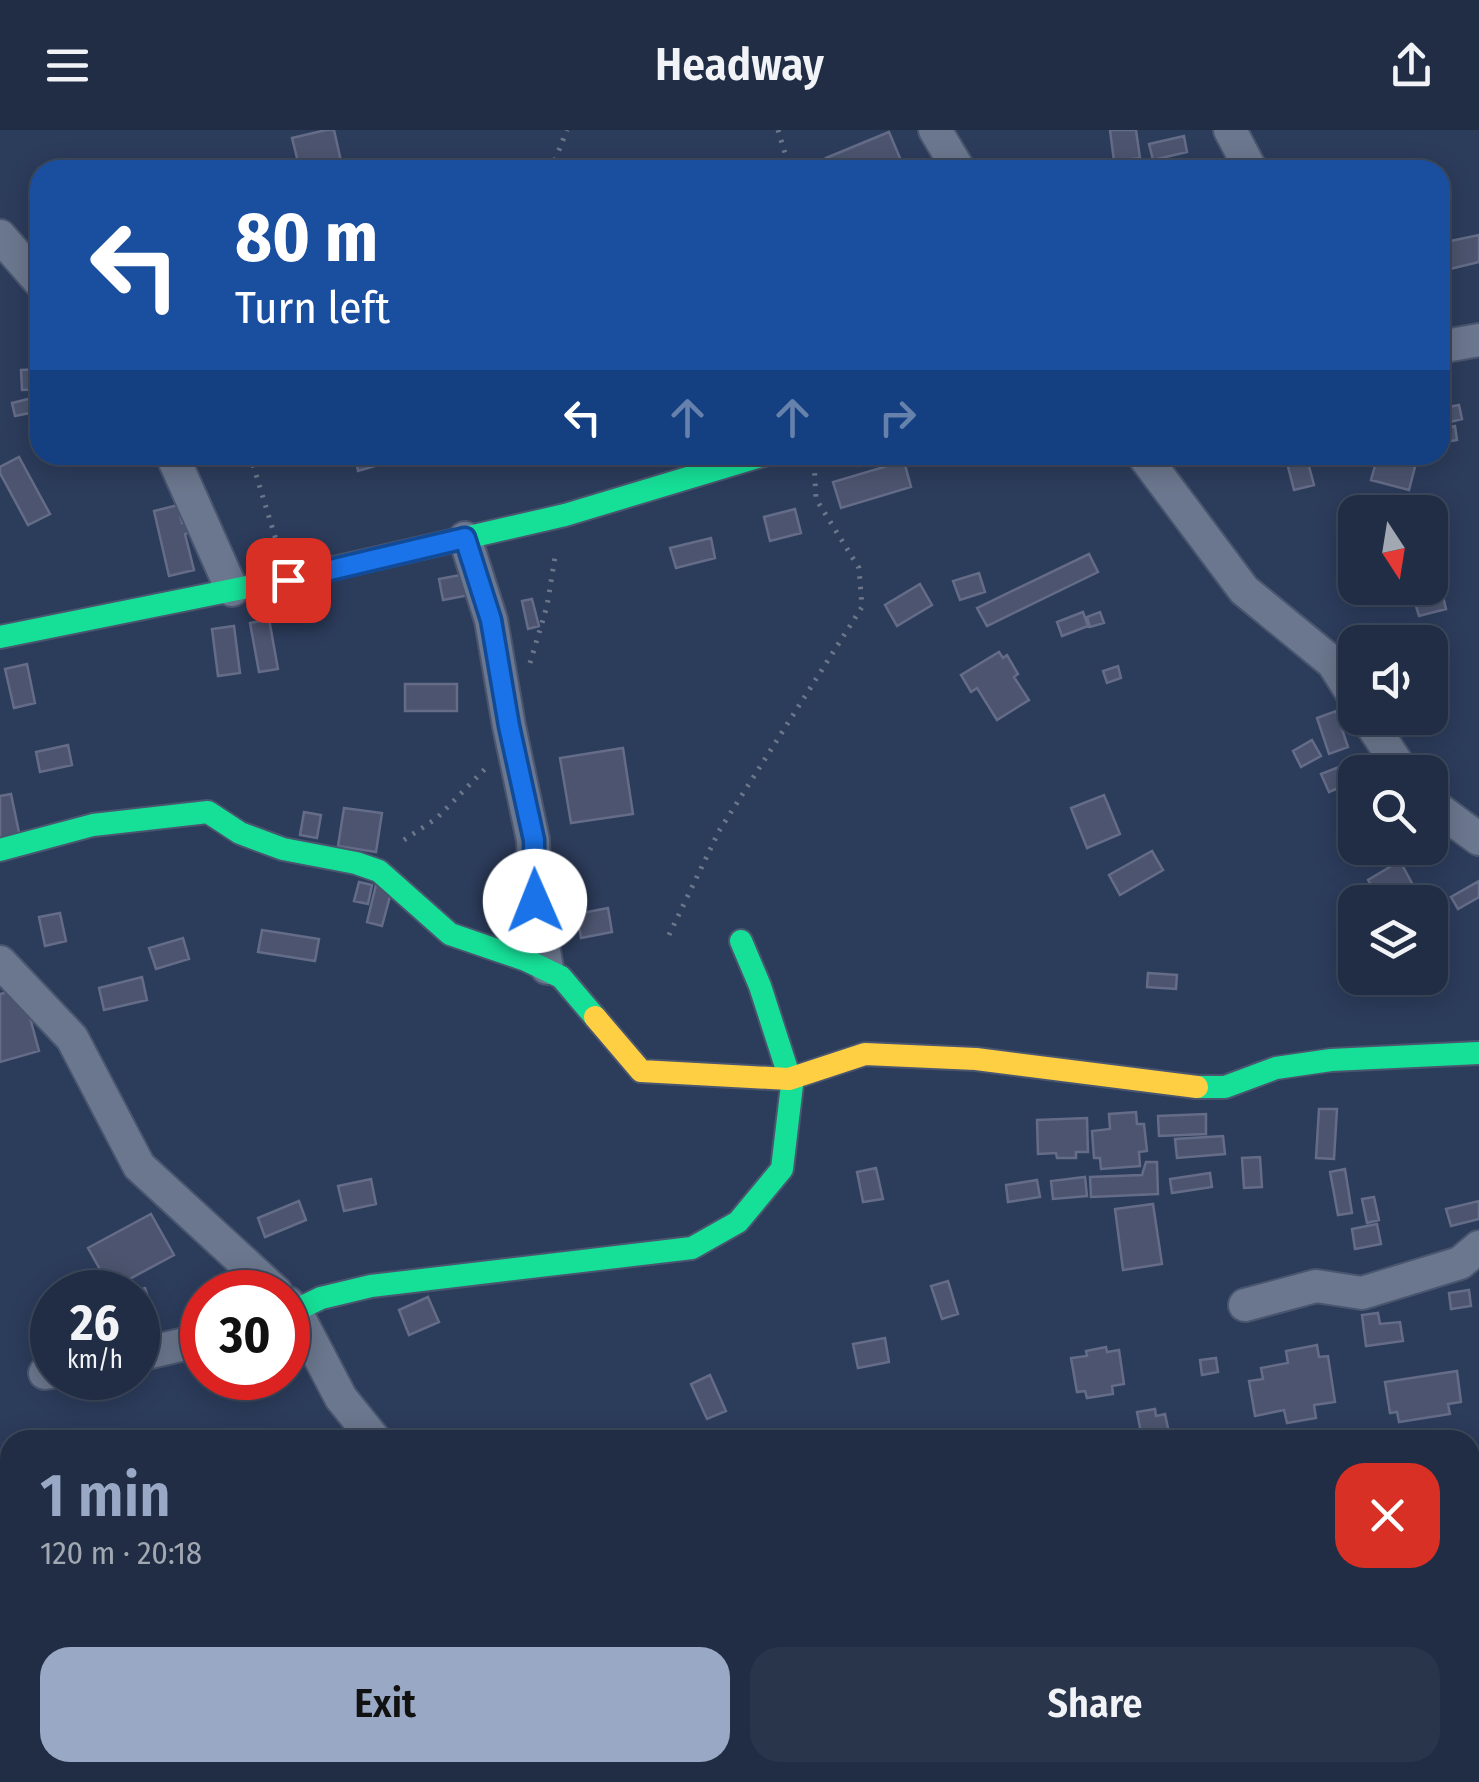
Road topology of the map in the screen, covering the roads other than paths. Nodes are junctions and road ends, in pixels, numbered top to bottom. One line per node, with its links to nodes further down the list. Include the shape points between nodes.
1 (935, 130): 3 (street)
2 (1230, 130): 4 (street)
3 (952, 160)
4 (1246, 160)
5 (0, 236): 6 (street)
6 (30, 270)
7 (1479, 340): 8 (street)
8 (1450, 345)
9 (176, 465): 13 (street)
10 (731, 465): 12 (street)
11 (1151, 465): 15 (street, via 1244,590)
12 (465, 538): 13 (street); 21 (street, via 491,620 534,840 535,901)
13 (232, 590): 14 (street)
14 (0, 637)
15 (1338, 670)
16 (1448, 817): 17 (street)
17 (1479, 840)
18 (0, 850): 21 (street, via 93,825 208,812 283,849 378,871 436,926)
19 (741, 941): 23 (street)
20 (0, 962): 25 (street, via 72,1038 139,1166)
21 (547, 968): 23 (street, via 642,1071)
22 (1479, 1053): 23 (street, via 1331,1060 1208,1088 976,1059 865,1054)
23 (789, 1078): 26 (street, via 782,1168 738,1222 692,1248 371,1286)
24 (1479, 1247): 27 (street, via 1460,1263 1362,1293 1316,1286)
25 (250, 1270)
26 (310, 1299)
27 (1245, 1305)
28 (310, 1345): 29 (street)
29 (367, 1430)

